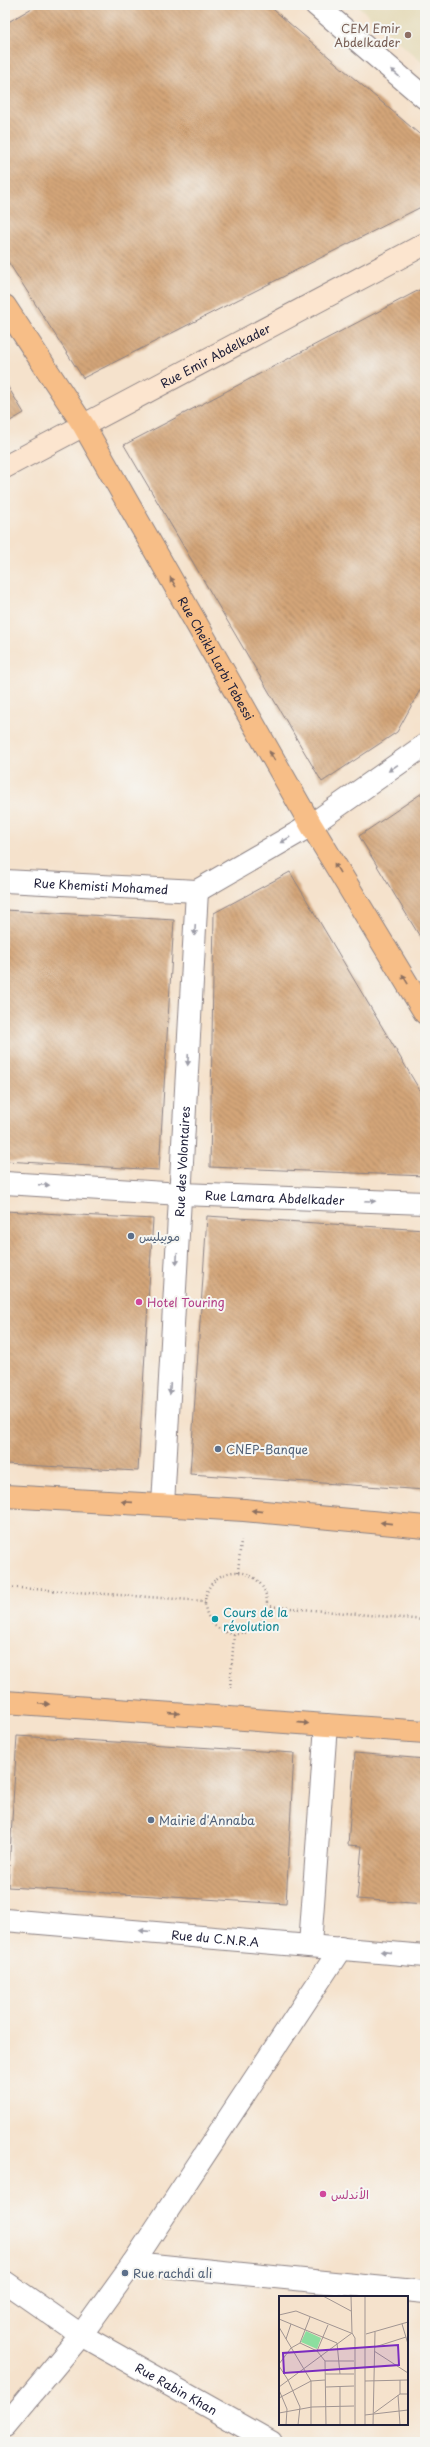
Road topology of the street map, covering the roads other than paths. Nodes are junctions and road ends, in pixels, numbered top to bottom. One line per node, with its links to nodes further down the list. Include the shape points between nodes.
1 (316, 5): 2 (street, one-way to 1)
2 (425, 98)
3 (425, 244): 5 (street, Rue Emir Abdelkader)
4 (5, 306): 5 (main road, Rue Cheikh Larbi Tebessi)
5 (84, 426): 6 (street, Rue Emir Abdelkader); 8 (main road, Rue Cheikh Larbi Tebessi, one-way to 5)
6 (5, 467)
7 (425, 745): 8 (street, one-way to 8)
8 (311, 825): 10 (street, one-way to 10); 11 (main road, Rue Cheikh Larbi Tebessi, one-way to 8)
9 (5, 881): 10 (street, Rue Khemisti Mohamed)
10 (197, 891): 13 (street, Rue des Volontaires, one-way to 13)
11 (425, 1013)
12 (5, 1183): 13 (street, Rue Lamara Abdelkader, one-way to 13)
13 (181, 1194): 14 (street, Rue Lamara Abdelkader, one-way to 14); 16 (street, Rue des Volontaires, one-way to 16)
14 (425, 1203)
15 (5, 1496): 16 (main road, one-way to 15)
16 (163, 1505): 17 (main road, one-way to 16)
17 (425, 1527)
18 (5, 1702): 19 (main road, one-way to 19)
19 (326, 1725): 20 (main road); 22 (street)
20 (425, 1732)
21 (5, 1920): 22 (street, Rue du C.N.R.A, one-way to 21)
22 (310, 1945): 23 (street, Rue du C.N.R.A)
23 (341, 1948): 24 (street, Rue du C.N.R.A, one-way to 23); 25 (street)
24 (425, 1956)
25 (133, 2263): 27 (street); 28 (street)
26 (5, 2282): 28 (street, Rue Rabin Khan)
27 (425, 2292)
28 (81, 2335): 29 (street); 30 (street, Rue Rabin Khan)
29 (5, 2426)
30 (271, 2442)

